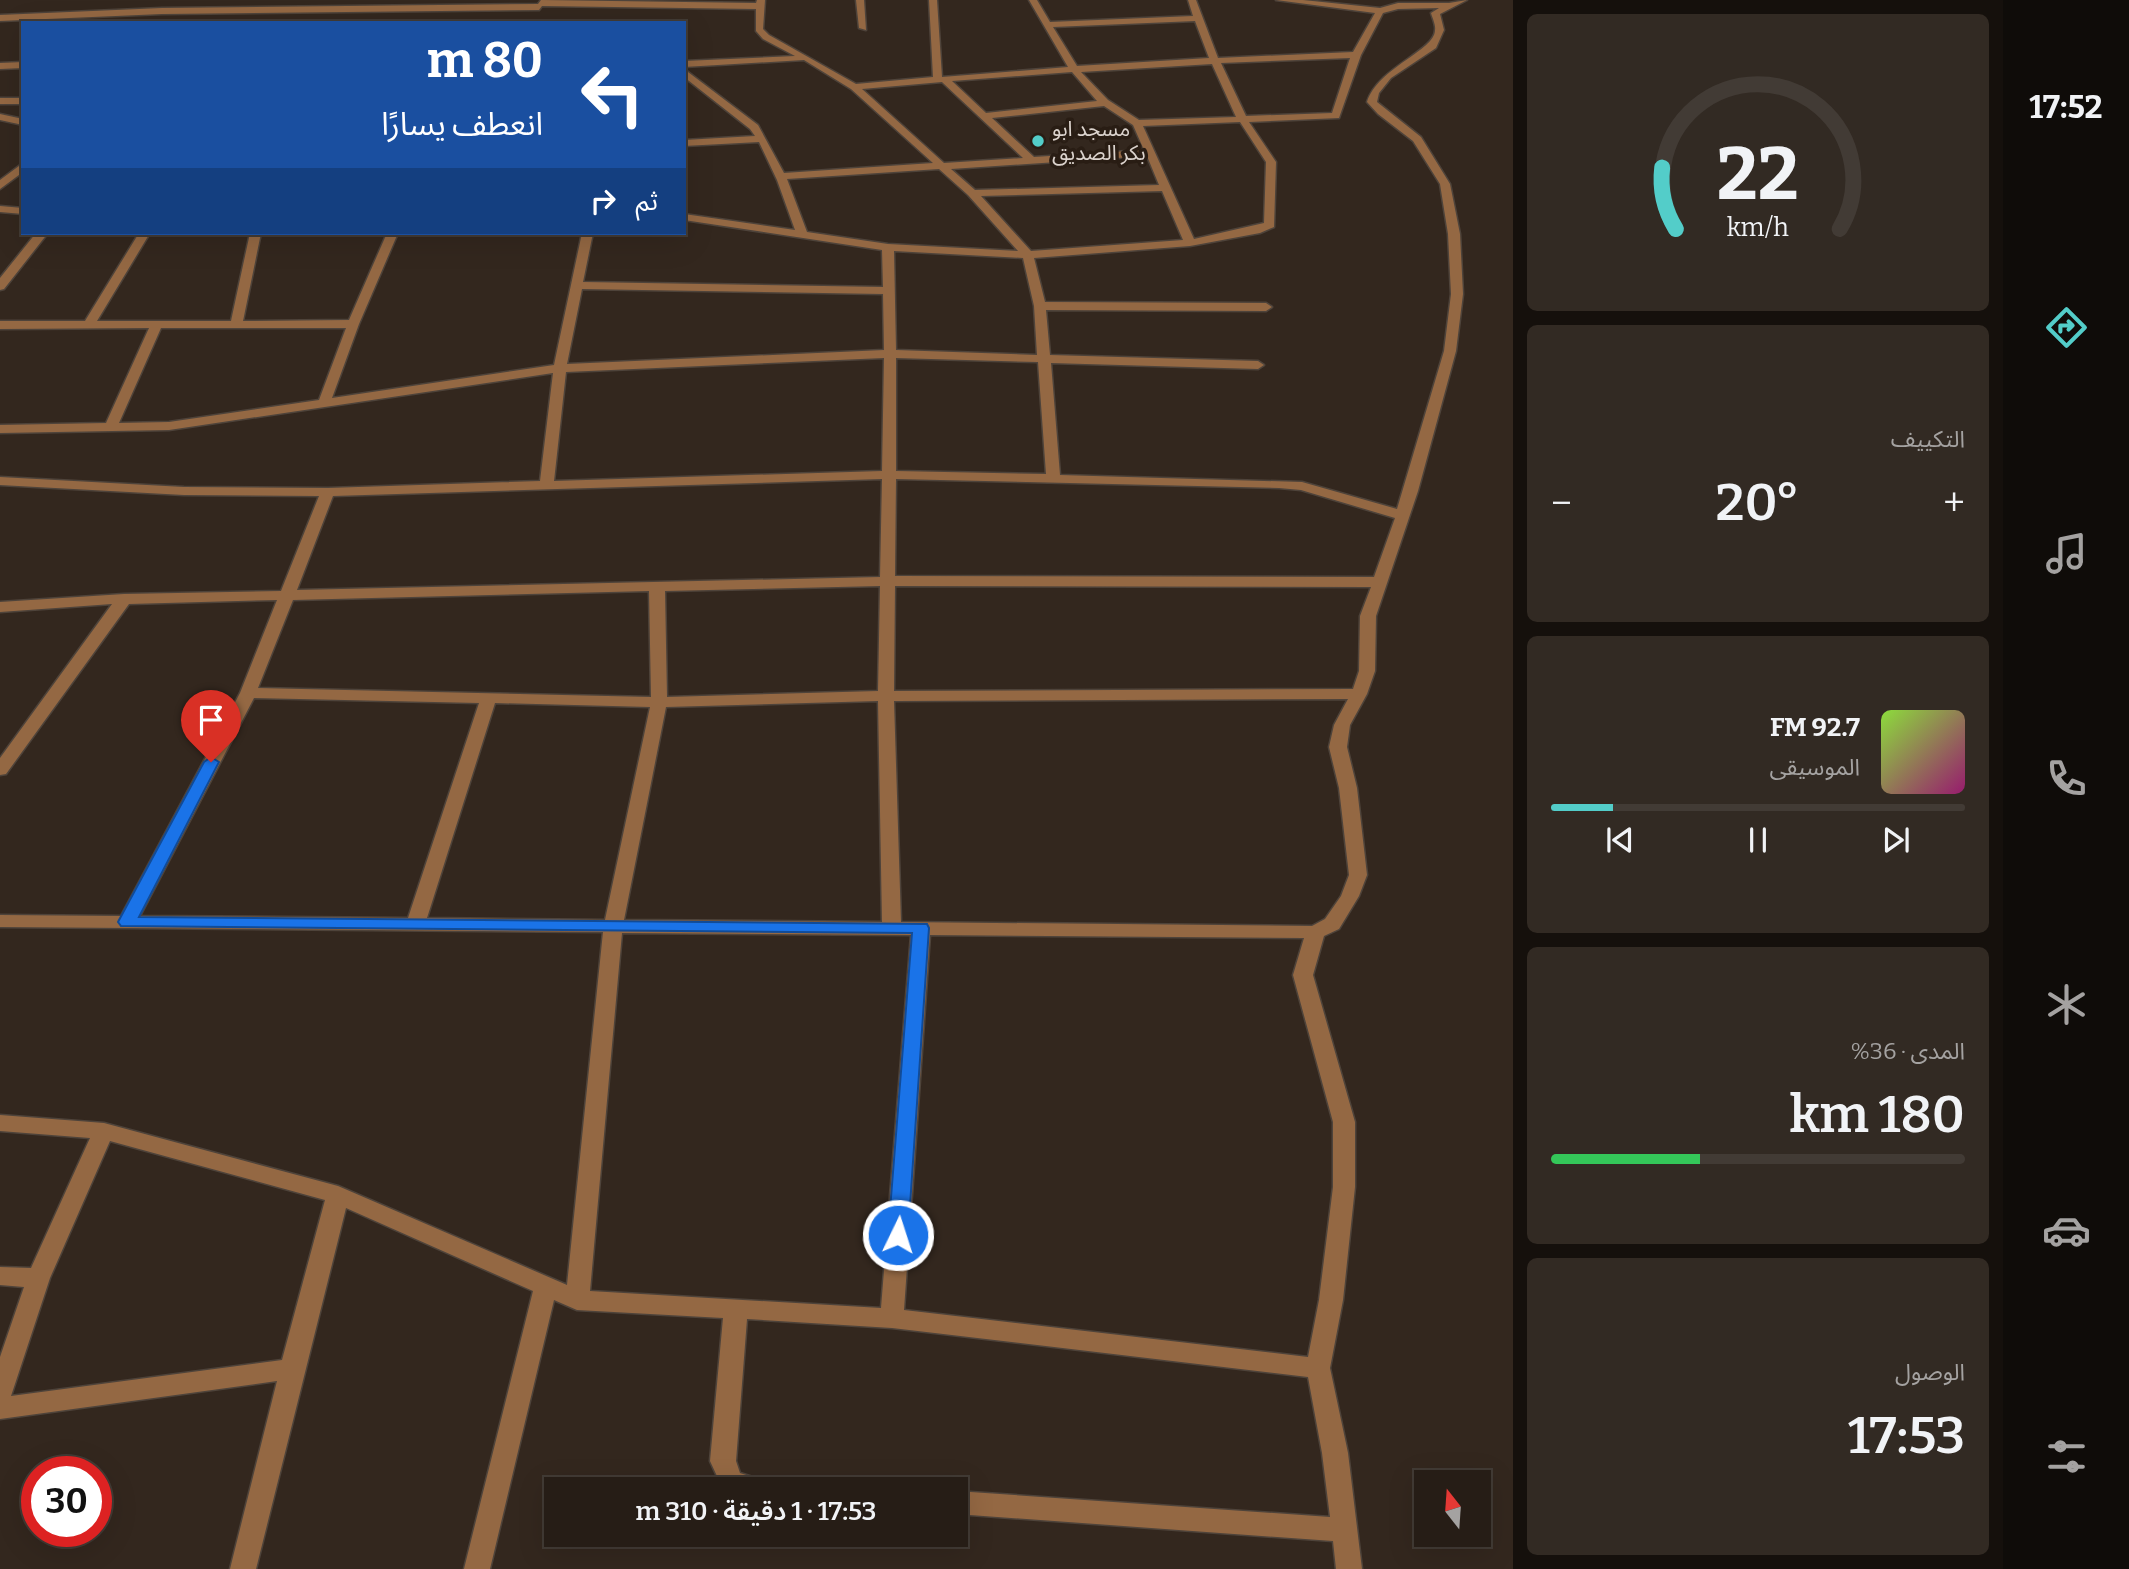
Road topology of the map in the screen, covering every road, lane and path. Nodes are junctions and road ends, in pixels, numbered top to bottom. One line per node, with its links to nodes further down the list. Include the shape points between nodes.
1 (94, 0): 14 (street)
2 (177, 0): 12 (street)
3 (860, 0): 20 (street)
4 (933, 0): 29 (street)
5 (1033, 0): 19 (street)
6 (1192, 0): 16 (street)
7 (1280, 0): 13 (street)
8 (760, 3): 10 (street, via 639,9); 22 (street, via 758,29)
9 (1455, 3): 13 (street); 84 (street, via 1435,13 1440,30 1433,46 1401,64 1373,93 1372,102 1417,139 1432,159 1446,184 1454,234 1457,294 1450,351)
10 (539, 6): 11 (street)
11 (239, 10): 12 (street); 18 (street)
12 (162, 11): 14 (street); 17 (street)
13 (1380, 11): 21 (street)
14 (87, 14): 15 (street)
15 (0, 18)
16 (1199, 18): 19 (street); 23 (street)
17 (149, 21)
18 (233, 21)
19 (1047, 25): 27 (street)
20 (863, 28)
21 (1356, 55): 23 (street); 36 (street, via 1336,116)
22 (807, 58): 24 (street); 30 (street)
23 (1214, 59): 27 (street); 36 (street)
24 (686, 64)
25 (21, 65): 26 (street)
26 (0, 66)
27 (1072, 68): 29 (street); 33 (street)
28 (686, 74): 39 (street, via 754,127)
29 (942, 80): 30 (street); 34 (street)
30 (854, 87): 43 (street)
31 (21, 101): 32 (street)
32 (0, 102)
33 (1104, 103): 34 (street); 38 (street)
34 (987, 116): 42 (street)
35 (0, 117): 37 (street)
36 (1243, 120): 38 (street); 58 (street, via 1271,162 1270,225)
37 (21, 122)
38 (1137, 123): 41 (street)
39 (762, 139): 40 (street); 45 (street)
40 (686, 143)
41 (1151, 153): 42 (street); 47 (street)
42 (1031, 160): 43 (street)
43 (940, 166): 45 (street); 48 (street)
44 (21, 168): 46 (street)
45 (781, 176): 57 (street)
46 (0, 186)
47 (1164, 188): 48 (street); 58 (street)
48 (972, 193): 60 (street)
49 (0, 209): 50 (street)
50 (21, 211)
51 (686, 217): 57 (street)
52 (40, 235): 62 (street)
53 (143, 235): 69 (street)
54 (255, 235): 68 (street)
55 (392, 235): 66 (street)
56 (587, 235): 61 (street)
57 (803, 236): 59 (street)
58 (1190, 243): 60 (street)
59 (888, 247): 60 (street); 63 (street)
60 (1028, 256): 64 (street)
61 (578, 285): 63 (street); 74 (street)
62 (0, 286)
63 (887, 291): 71 (street)
64 (1040, 306): 65 (street); 72 (street)
65 (1266, 307)
66 (354, 324): 68 (street); 75 (street)
67 (0, 325): 69 (street)
68 (236, 325): 70 (street)
69 (88, 326): 70 (street)
70 (156, 326): 77 (street)
71 (890, 354): 72 (street); 74 (street); 79 (street)
72 (1045, 358): 73 (street); 80 (street)
73 (1258, 365)
74 (560, 368): 75 (street); 82 (street)
75 (324, 403): 77 (street, via 196,423)
76 (4, 429): 77 (street); 78 (street)
77 (110, 429)
78 (0, 447)
79 (888, 475): 80 (street); 82 (street); 85 (street)
80 (1053, 480): 84 (street, via 1302,486)
81 (0, 481): 83 (street, via 184,491)
82 (547, 485): 83 (street)
83 (328, 492): 88 (street)
84 (1401, 516): 86 (street)
85 (888, 580): 86 (street); 87 (street); 93 (street)
86 (1380, 582): 92 (street, via 1368,616 1367,671)
87 (657, 586): 88 (street); 95 (street)
88 (286, 594): 89 (street); 91 (street)
89 (124, 599): 90 (street); 96 (street)
90 (0, 607)
91 (248, 693): 94 (street); 98 (street)
92 (1359, 694): 93 (street); 103 (street, via 1342,725 1338,747 1348,788 1358,874 1332,924)
93 (886, 696): 95 (street); 101 (street)
94 (488, 700): 95 (street); 99 (street)
95 (659, 702): 100 (street)
96 (1, 767)
97 (0, 921): 98 (street)
98 (127, 922): 99 (street)
99 (416, 922): 100 (street)
100 (614, 925): 101 (street); 110 (street)
101 (892, 927): 102 (street)
102 (921, 928): 103 (street); 112 (street)
103 (1315, 932): 113 (street, via 1303,975 1344,1122 1344,1187)
104 (0, 1123): 105 (street)
105 (104, 1131): 106 (street); 108 (street)
106 (338, 1195): 109 (street); 114 (street)
107 (0, 1276): 108 (street)
108 (38, 1278): 115 (street)
109 (546, 1287): 110 (street); 121 (street)
110 (577, 1300): 111 (street)
111 (736, 1308): 112 (street); 117 (street, via 723,1461)
112 (892, 1318): 113 (street)
113 (1318, 1368): 119 (street)
114 (292, 1369): 116 (street); 120 (street)
115 (0, 1392)
116 (0, 1408)
117 (729, 1477)
118 (968, 1504): 119 (street)
119 (1344, 1530): 122 (street)
120 (243, 1569)
121 (477, 1569)
122 (1349, 1569)

